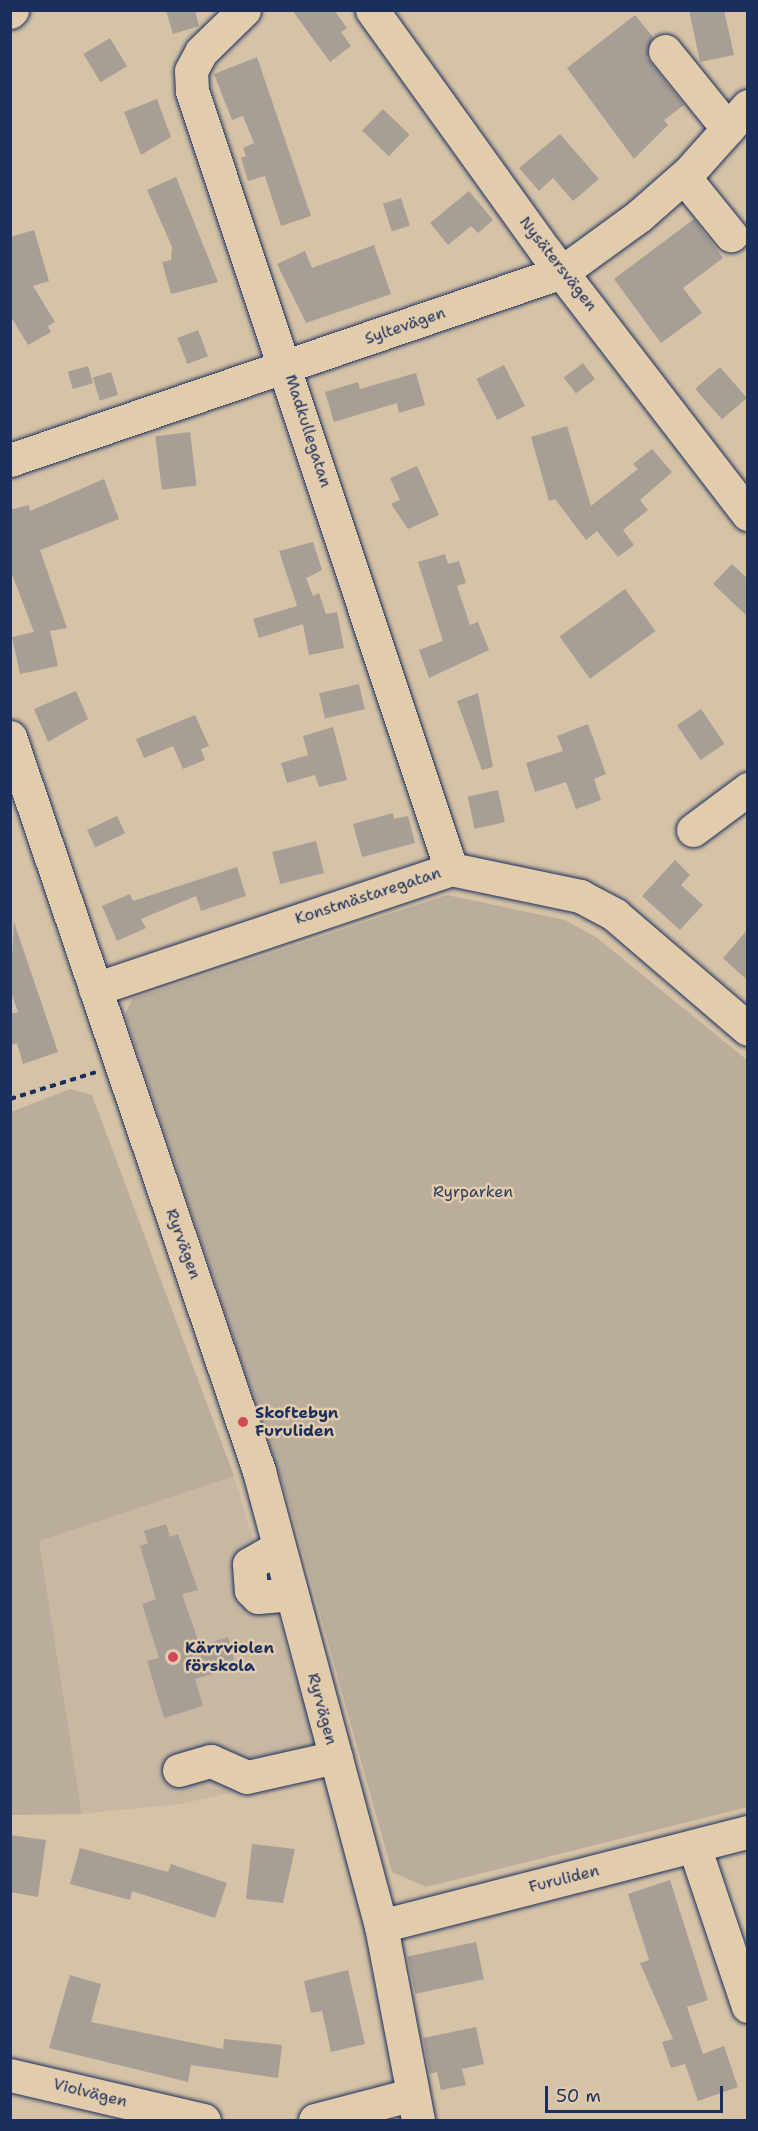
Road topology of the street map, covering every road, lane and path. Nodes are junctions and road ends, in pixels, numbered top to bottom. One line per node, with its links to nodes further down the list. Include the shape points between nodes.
1 (244, 10): 8 (street, Madkullegatan, via 201,52 191,71 192,91)
2 (372, 10): 7 (street, Nysätersvägen)
3 (665, 51): 4 (street)
4 (738, 118): 5 (street, Syltevägen)
5 (684, 177): 6 (street); 7 (street, Syltevägen)
6 (731, 235)
7 (562, 272): 8 (street, Syltevägen); 10 (street, Nysätersvägen)
8 (286, 366): 9 (street, Syltevägen); 14 (street, Madkullegatan)
9 (10, 460)
10 (747, 514)
11 (10, 737): 15 (street, Ryrvägen)
12 (747, 789): 13 (street)
13 (693, 830)
14 (451, 869): 15 (street, Konstmästaregatan); 16 (street, Konstmästaregatan, via 580,896 606,910)
15 (94, 989): 17 (street, Ryrvägen)
16 (747, 1029)
17 (120, 1065): 18 (path); 19 (street, Ryrvägen, via 239,1412)
18 (10, 1099)
19 (336, 1757): 20 (street, Ryrvägen, via 247,1777 211,1761); 23 (street, Ryrvägen)
20 (179, 1770)
21 (747, 1832): 22 (street, Furuliden)
22 (694, 1846): 23 (street, Furuliden); 24 (street)
23 (381, 1926): 26 (street, Ryrvägen)
24 (747, 2006)
25 (10, 2075): 27 (street, Violvägen)
26 (414, 2108): 28 (street)
27 (204, 2121)
28 (315, 2121)

